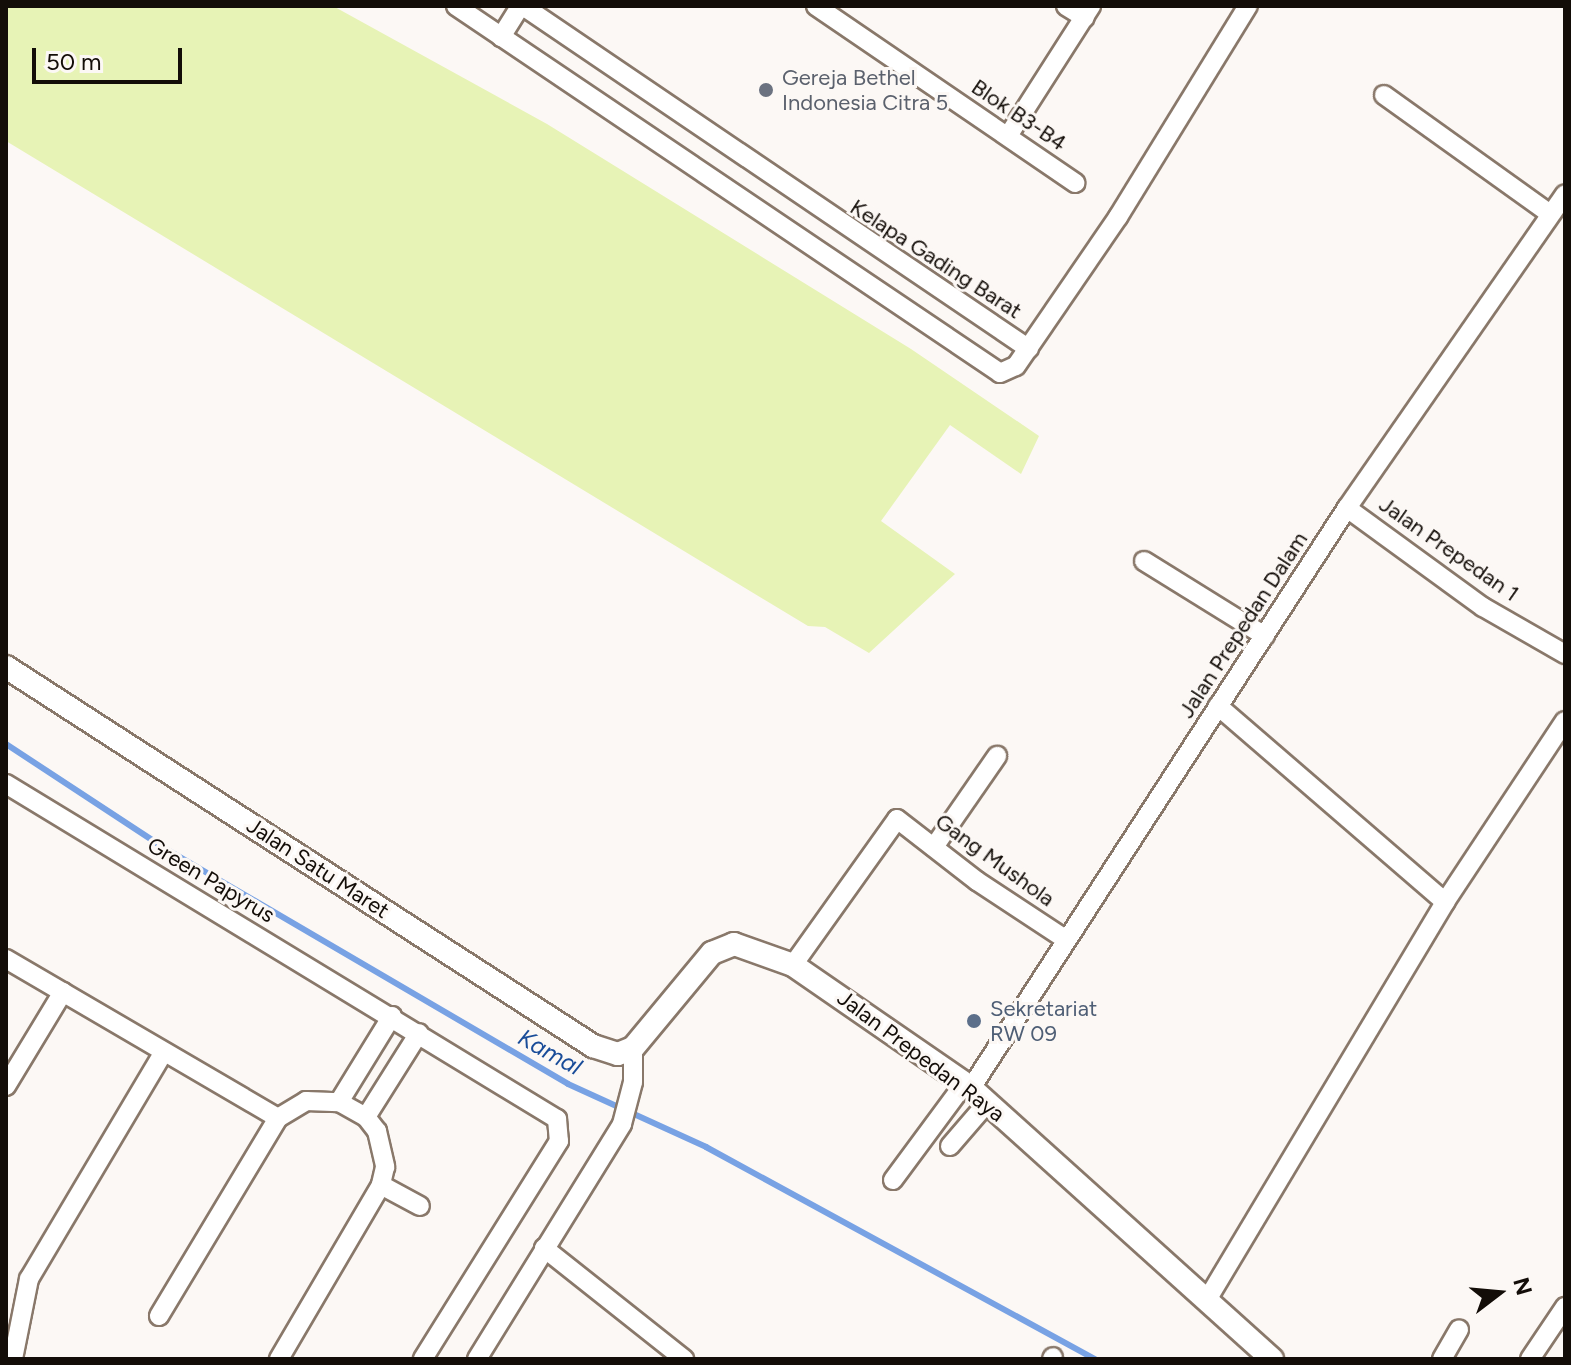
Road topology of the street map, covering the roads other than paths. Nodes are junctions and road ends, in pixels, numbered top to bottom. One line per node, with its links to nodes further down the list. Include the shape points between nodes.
1 (456, 6): 7 (street)
2 (521, 6): 7 (street); 13 (street, Kelapa Gading Barat)
3 (816, 6): 9 (street, Blok B3-B4)
4 (1066, 6): 6 (street)
5 (1248, 6): 13 (street, Kelapa Gading Barat)
6 (1088, 12): 9 (street)
7 (501, 37): 13 (street, via 986,366 1009,371)
8 (1384, 95): 12 (street)
9 (1008, 136): 10 (street, Blok B3-B4)
10 (1075, 183)
11 (1565, 194): 12 (street, Jalan Prepedan Dalam)
12 (1550, 214): 14 (street, Jalan Prepedan Dalam)
13 (1029, 349)
14 (1347, 508): 16 (street, Jalan Prepedan Dalam); 17 (street, Jalan Prepedan 1, via 1483,607)
15 (1144, 561): 16 (street)
16 (1265, 636): 19 (street, Jalan Prepedan Dalam)
17 (1565, 654)
18 (6, 667): 31 (street, Jalan Satu Maret, via 593,1046 618,1054)
19 (1218, 706): 24 (street); 25 (street, Jalan Prepedan Dalam)
20 (1565, 721): 24 (street)
21 (997, 756): 23 (street)
22 (6, 784): 29 (street, Green Papyrus)
23 (934, 847): 25 (street, Gang Mushola); 27 (street, Gang Mushola, via 897,819)
24 (1445, 902): 43 (street)
25 (1065, 939): 34 (street, Jalan Prepedan Dalam)
26 (6, 959): 28 (street)
27 (793, 965): 31 (street, Jalan Prepedan Raya, via 734,944 712,953); 34 (street, Jalan Prepedan Raya)
28 (63, 992): 32 (street); 33 (street)
29 (392, 1016): 30 (street, Green Papyrus); 35 (street)
30 (419, 1033): 36 (street); 51 (street, Green Papyrus, via 549,1112 561,1133)
31 (633, 1048): 42 (street, via 633,1082 622,1124)
32 (164, 1052): 37 (street); 44 (street, via 29,1279)
33 (6, 1086)
34 (974, 1092): 38 (street); 39 (street); 43 (street, Jalan Prepedan Raya)
35 (339, 1102): 36 (street); 37 (street, via 306,1101)
36 (366, 1117): 40 (street, via 383,1148)
37 (278, 1118): 46 (street)
38 (950, 1146)
39 (893, 1180)
40 (381, 1185): 41 (street); 50 (street)
41 (420, 1206)
42 (544, 1248): 52 (street); 53 (street)
43 (1207, 1300): 54 (street, Jalan Prepedan Raya)
44 (21, 1305): 48 (street); 49 (street)
45 (1565, 1307): 56 (street)
46 (159, 1316)
47 (1459, 1329): 55 (street)
48 (13, 1359)
49 (27, 1359)
50 (279, 1359)
51 (423, 1359)
52 (477, 1359)
53 (684, 1359)
54 (1272, 1359)
55 (1442, 1359)
56 (1530, 1359)

